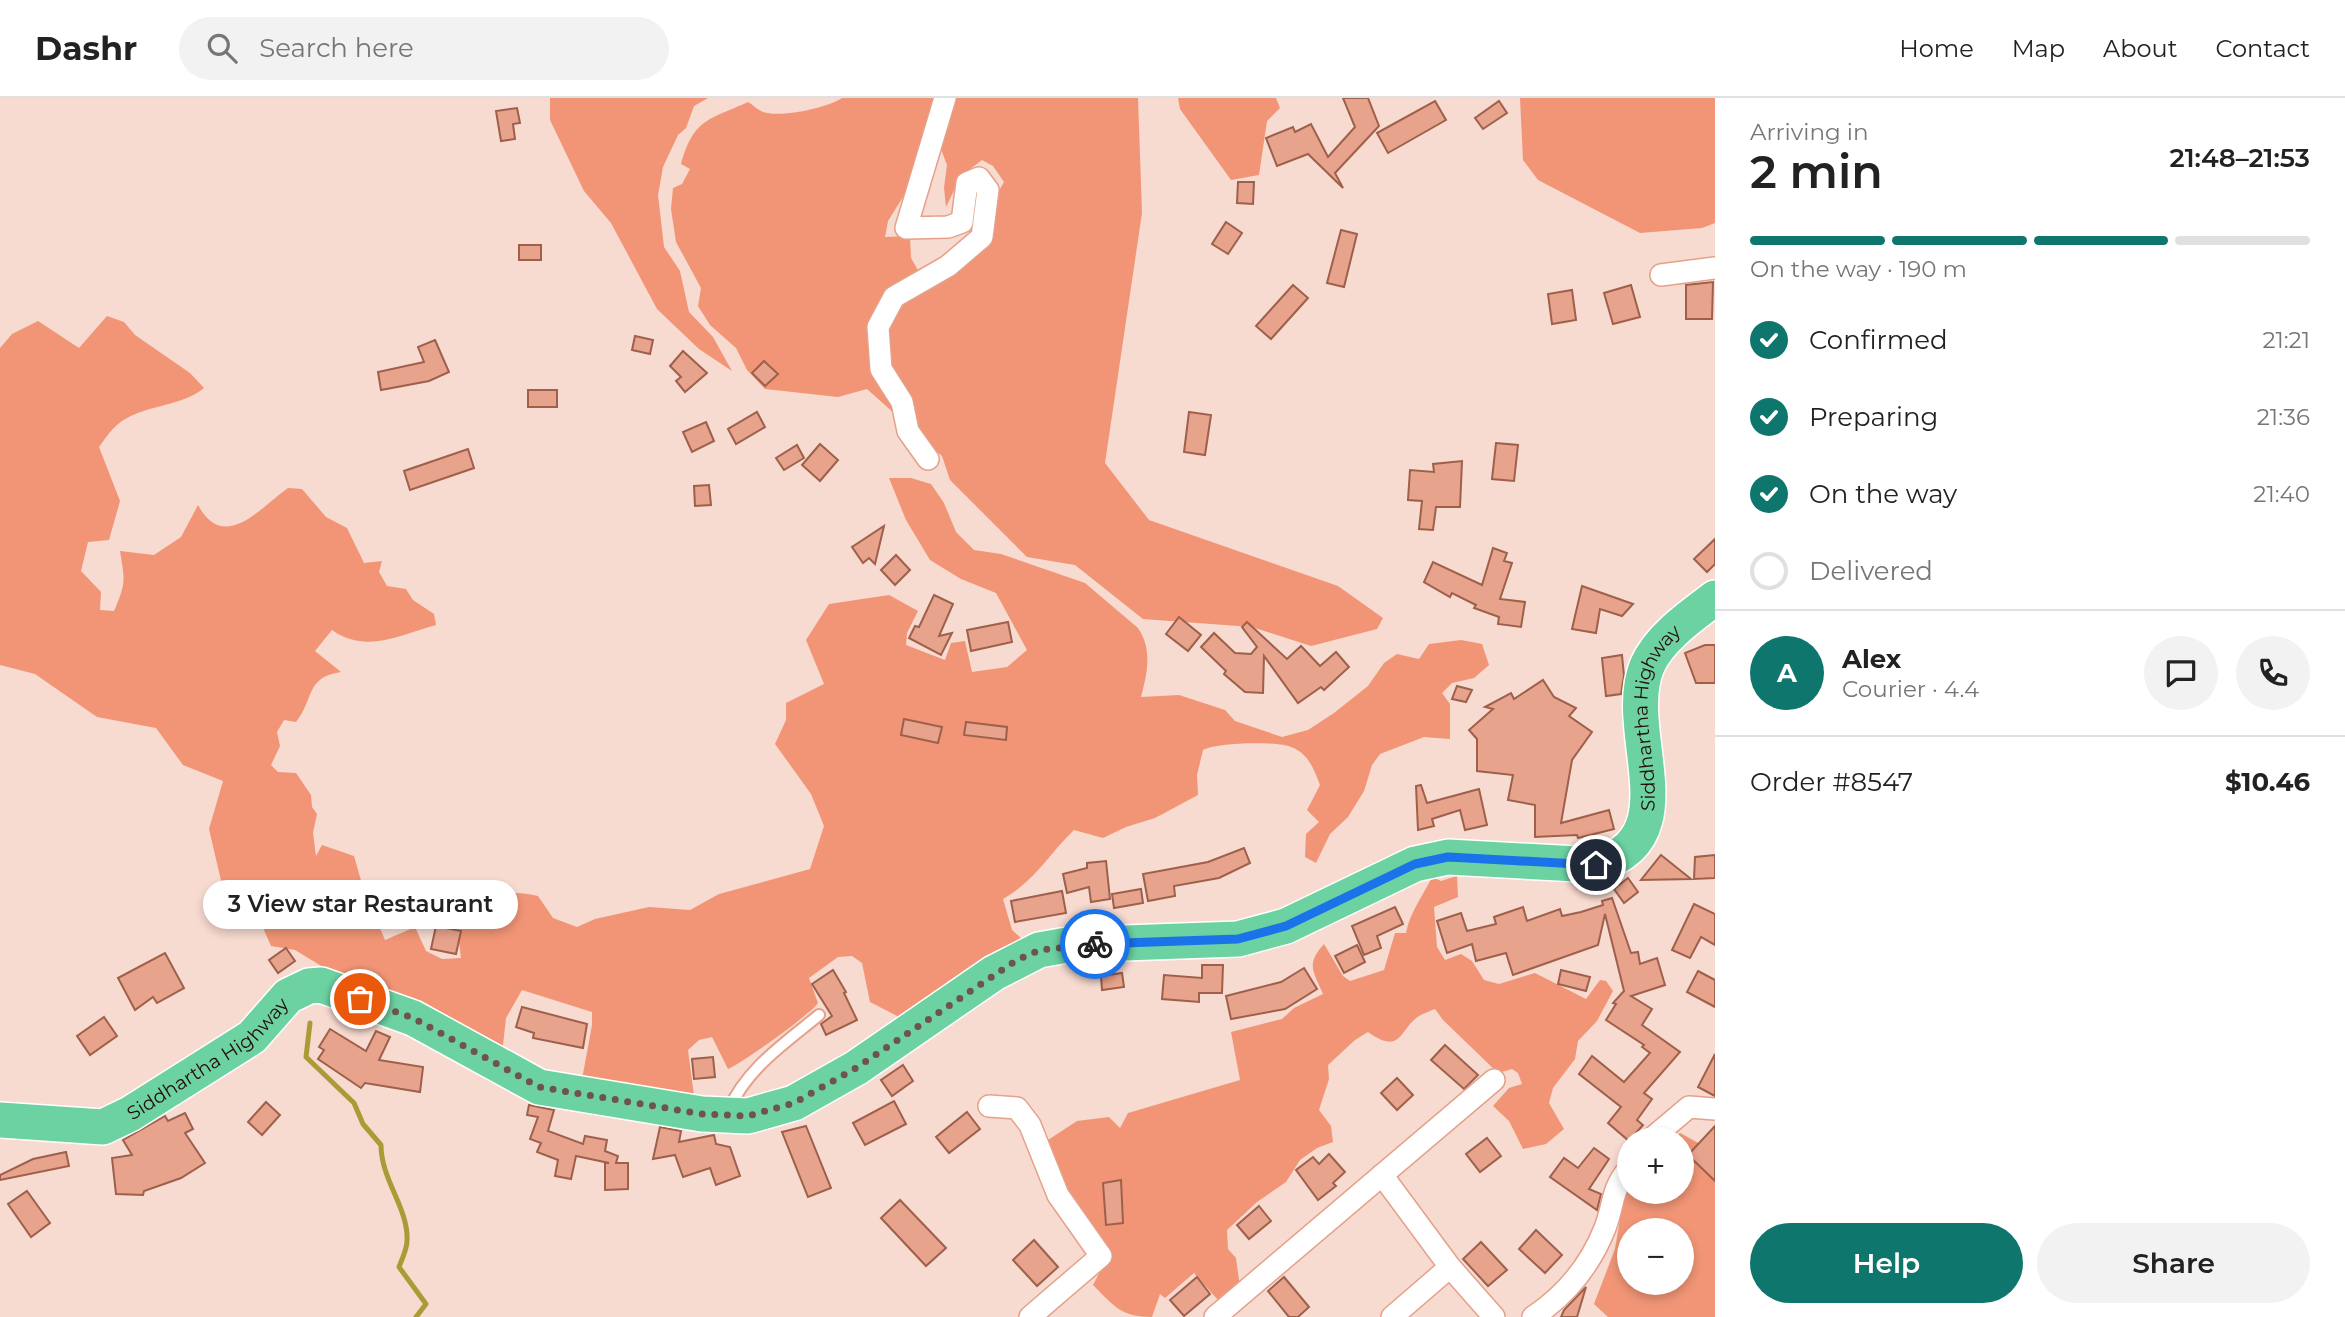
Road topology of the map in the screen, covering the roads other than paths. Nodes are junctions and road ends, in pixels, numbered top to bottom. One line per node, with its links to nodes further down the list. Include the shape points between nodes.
1 (945, 98): 4 (street, via 906,228 948,228 962,222 967,183 979,178 988,190 982,237 948,266 894,297 878,327 881,369 902,402 908,431)
2 (1715, 268): 3 (street)
3 (1661, 275)
4 (928, 459)
5 (1715, 598): 10 (highway, Siddhartha Highway, via 1654,653 1646,668 1641,704 1647,780 1643,833 1631,849 1615,859 1596,865 1448,857 1415,864 1286,926 1238,939 1040,950 994,973 856,1068 794,1103)
6 (819, 1015): 10 (lane, via 756,1066)
7 (1494, 1080): 13 (street)
8 (989, 1106): 16 (street, via 1017,1108 1030,1125 1058,1195 1101,1256)
9 (1715, 1109): 12 (street, via 1689,1107)
10 (726, 1117): 11 (highway, Siddhartha Highway, via 539,1087 413,1018 321,985 288,996 252,1037 103,1127)
11 (0, 1120)
12 (1665, 1127)
13 (1382, 1175): 15 (street); 17 (street)
14 (1617, 1183): 20 (street, via 1605,1227 1578,1278)
15 (1450, 1266): 18 (street); 19 (street)
16 (1030, 1317)
17 (1215, 1317)
18 (1392, 1317)
19 (1494, 1317)
20 (1533, 1317)

